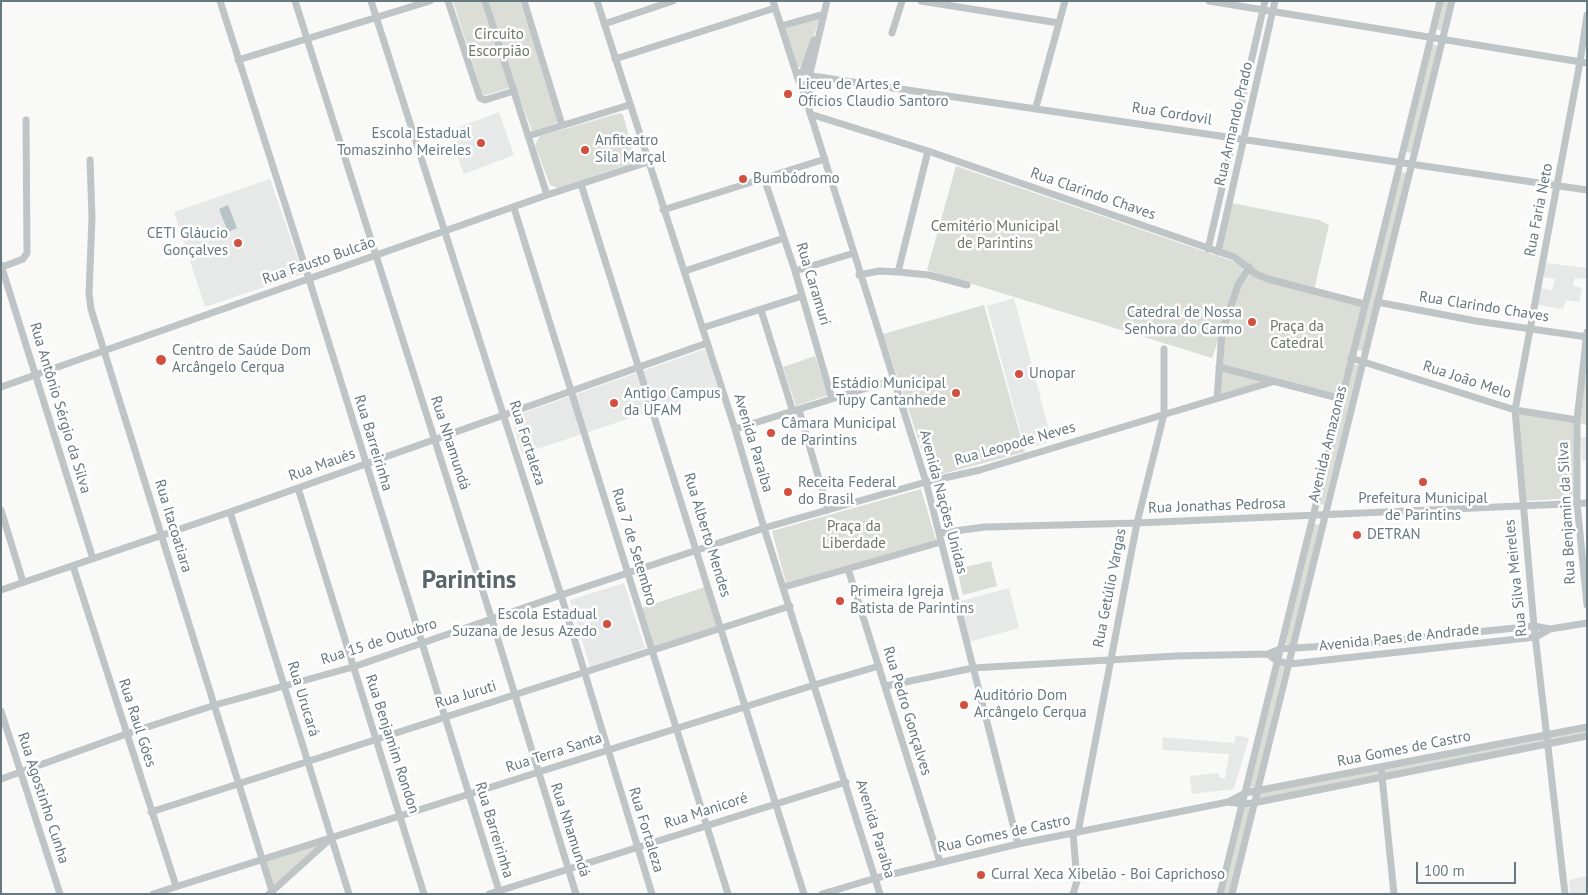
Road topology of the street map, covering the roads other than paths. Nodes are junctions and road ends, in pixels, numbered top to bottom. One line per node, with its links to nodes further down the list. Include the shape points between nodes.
1 (220, 1): 34 (street, Rua Barreirinha)
2 (296, 1): 30 (street, Rua Nhamundá)
3 (371, 1): 25 (street, Rua Fortaleza)
4 (430, 1): 25 (street)
5 (448, 1): 38 (street, via 480,98 485,100)
6 (485, 1): 38 (street)
7 (524, 1): 43 (street)
8 (597, 1): 27 (street, Avenida Paraíba)
9 (673, 1): 27 (street)
10 (827, 1): 23 (street)
11 (902, 1): 29 (street)
12 (921, 1): 20 (street)
13 (1065, 1): 26 (street)
14 (1209, 1): 21 (street)
15 (1265, 1): 21 (street, Rua Armando Prado)
16 (1275, 1): 22 (street, Rua Armando Prado)
17 (1440, 1): 31 (street, Avenida Amazonas)
18 (1452, 1): 32 (street, Avenida Amazonas)
19 (774, 5): 28 (street, Avenida Nações Unidas); 33 (street)
20 (968, 5): 26 (street)
21 (1263, 11): 22 (street); 45 (street, Rua Armando Prado)
22 (1273, 12): 31 (street); 46 (street, Rua Armando Prado)
23 (824, 14): 28 (street); 36 (street)
24 (1587, 15): 35 (street, Rua Faria Neto)
25 (376, 18): 30 (street); 60 (street, Rua Fortaleza)
26 (1059, 23): 40 (street)
27 (604, 24): 33 (street, Avenida Paraíba)
28 (781, 26): 37 (street, Avenida Nações Unidas)
29 (892, 33)
30 (307, 38): 34 (street); 65 (street, Rua Nhamundá)
31 (1430, 38): 32 (street); 51 (street, Avenida Amazonas)
32 (1442, 40): 35 (street); 52 (street, Avenida Amazonas)
33 (616, 59): 39 (street, Avenida Paraíba)
34 (238, 60): 72 (street, Rua Barreirinha)
35 (1584, 62): 55 (street, Rua Faria Neto)
36 (809, 76): 37 (street); 37 (street); 40 (street, Rua Cordovil); 41 (street)
37 (800, 81): 41 (street, Avenida Nações Unidas)
38 (514, 91): 44 (street)
39 (629, 105): 43 (street); 50 (street, Avenida Paraíba)
40 (1036, 107): 45 (street, Rua Cordovil)
41 (810, 114): 47 (street, Rua Clarindo Chaves); 48 (street, Avenida Nações Unidas)
42 (26, 120): 66 (street, via 28,253 22,259)
43 (562, 125): 44 (street)
44 (528, 136): 57 (street)
45 (1235, 138): 46 (street, Rua Cordovil); 62 (street, Rua Armando Prado)
46 (1245, 140): 51 (street, Rua Cordovil); 63 (street, Rua Armando Prado)
47 (928, 151): 62 (street, Rua Clarindo Chaves); 70 (street)
48 (825, 159): 53 (street); 64 (street, Avenida Nações Unidas)
49 (90, 160): 85 (street, Rua Itacoatiara, via 89,300)
50 (648, 162): 54 (street, Rua Fausto Bulcão); 59 (street, Avenida Paraíba)
51 (1401, 164): 52 (street, Rua Cordovil); 77 (street, Avenida Amazonas)
52 (1411, 165): 55 (street, Rua Cordovil); 76 (street, Avenida Amazonas)
53 (764, 178): 59 (street); 61 (street, Rua Caramuri)
54 (581, 184): 57 (street, Rua Fausto Bulcão); 89 (street, Rua Alberto Mendes)
55 (1557, 186): 56 (street, Rua Cordovil); 80 (street, Rua Faria Neto)
56 (1587, 190)
57 (548, 195): 58 (street, Rua Fausto Bulcão)
58 (514, 208): 60 (street, Rua Fausto Bulcão); 94 (street, Rua 7 de Setembro)
59 (664, 210): 68 (street, Avenida Paraíba)
60 (446, 231): 65 (street, Rua Fausto Bulcão); 101 (street, Rua Fortaleza)
61 (784, 238): 68 (street); 69 (street, Rua Caramuri)
62 (1208, 248): 63 (street, Rua Clarindo Chaves)
63 (1218, 252): 67 (street, Rua Clarindo Chaves)
64 (854, 253): 69 (street); 71 (street, Avenida Nações Unidas)
65 (376, 255): 72 (street, Rua Fausto Bulcão); 104 (street, Rua Nhamundá)
66 (2, 266): 73 (street, Rua Antônio Sérgio da Silva)
67 (1249, 267): 77 (street, Rua Clarindo Chaves, via 1268,279); 88 (street, via 1238,285 1224,323)
68 (685, 271): 79 (street, Avenida Paraíba)
69 (795, 271): 75 (street, Rua Caramuri)
70 (898, 272): 71 (street); 74 (street, via 929,275)
71 (859, 275): 91 (street, Avenida Nações Unidas)
72 (309, 279): 85 (street, Rua Fausto Bulcão); 105 (street, Rua Barreirinha)
73 (4, 283): 90 (street, Rua Antônio Sérgio da Silva)
74 (967, 285)
75 (802, 296): 78 (street); 96 (street, Rua Caramuri)
76 (1377, 302): 80 (street, Rua Clarindo Chaves); 87 (street, Avenida Amazonas)
77 (1364, 304): 86 (street, Avenida Amazonas)
78 (761, 310): 79 (street); 99 (street)
79 (702, 328): 83 (street, Avenida Paraíba)
80 (1530, 330): 82 (street, Rua Clarindo Chaves); 98 (street, Rua Faria Neto)
81 (1587, 332): 82 (street, Rua Benjamin da Silva)
82 (1586, 337): 102 (street, Rua Benjamin da Silva)
83 (707, 343): 89 (street, Rua Maués); 103 (street, Avenida Paraíba)
84 (1164, 349): 100 (street, Rua Getúlio Vargas)
85 (105, 350): 90 (street, Rua Fausto Bulcão); 119 (street, Rua Itacoatiara)
86 (1351, 358): 87 (street, Rua João Melo); 97 (street, Avenida Amazonas)
87 (1363, 361): 98 (street, Rua João Melo); 114 (street, Avenida Amazonas)
88 (1219, 367): 92 (street); 95 (street)
89 (640, 368): 94 (street, Rua Maués); 121 (street, Rua Alberto Mendes)
90 (36, 375): 93 (street, Rua Fausto Bulcão); 122 (street, Rua Antônio Sérgio da Silva)
91 (893, 380): 96 (street); 106 (street, Avenida Nações Unidas)
92 (1272, 382): 95 (street, Rua Leopode Neves); 97 (street)
93 (1, 387)
94 (571, 391): 101 (street, Rua Maués); 125 (street, Rua 7 de Setembro)
95 (1217, 398): 100 (street, Rua Leopode Neves)
96 (832, 399): 99 (street)
97 (1342, 399): 115 (street, Avenida Amazonas)
98 (1515, 410): 102 (street, Rua João Melo); 110 (street, Rua Silva Meireles)
99 (796, 411): 103 (street); 112 (street)
100 (1164, 414): 106 (street, Rua Leopode Neves, via 980,470); 116 (street, Rua Getúlio Vargas)
101 (504, 415): 104 (street, Rua Maués); 129 (street, Rua Fortaleza)
102 (1577, 420): 109 (street, Rua Benjamin da Silva)
103 (735, 429): 117 (street, Avenida Paraíba)
104 (435, 440): 105 (street, Rua Maués); 132 (street, Rua Nhamundá)
105 (366, 463): 107 (street, Rua Maués); 139 (street, Rua Barreirinha)
106 (926, 482): 112 (street, Rua Leopode Neves); 118 (street, Avenida Nações Unidas)
107 (298, 488): 113 (street, Rua Maués); 151 (street, Rua Benjamim Rondon)
108 (1587, 502): 109 (street, Rua Jonathas Pedrosa)
109 (1577, 503): 110 (street, Rua Jonathas Pedrosa); 130 (street, Rua Benjamin da Silva)
110 (1522, 505): 114 (street, Rua Jonathas Pedrosa); 134 (street, Rua Silva Meireles)
111 (1, 510): 126 (street)
112 (828, 510): 117 (street, Rua Leopode Neves)
113 (230, 512): 119 (street, Rua Maués); 154 (street, Rua Urucará)
114 (1325, 515): 115 (street, Rua Jonathas Pedrosa); 141 (street, Avenida Amazonas)
115 (1312, 516): 116 (street, Rua Jonathas Pedrosa); 142 (street, Avenida Amazonas)
116 (1137, 524): 118 (street, Rua Jonathas Pedrosa, via 985,528); 147 (street, Rua Getúlio Vargas)
117 (764, 528): 121 (street, Rua 15 de Outubro); 127 (street, Avenida Paraíba)
118 (939, 533): 120 (street, Avenida Nações Unidas)
119 (162, 536): 122 (street, Rua Maués); 158 (street, Rua Itacoatiara)
120 (941, 542): 124 (street); 152 (street, Avenida Nações Unidas)
121 (697, 552): 125 (street, Rua 15 de Outubro); 135 (street, Rua Alberto Mendes)
122 (93, 559): 123 (street, Rua Maués)
123 (73, 566): 126 (street, Rua Maués); 164 (street, Rua Raul Góes)
124 (848, 569): 127 (street); 150 (street, Rua Pedro Gonçalves)
125 (627, 573): 129 (street, Rua 15 de Outubro); 143 (street, Rua 7 de Setembro)
126 (23, 582): 128 (street, Rua Maués)
127 (784, 587): 131 (street, Avenida Paraíba)
128 (1, 590)
129 (560, 595): 132 (street, Rua 15 de Outubro); 153 (street, Rua Fortaleza)
130 (1587, 605)
131 (790, 606): 135 (street, Rua Juruti); 155 (street, Avenida Paraíba)
132 (492, 620): 139 (street, Rua 15 de Outubro); 157 (street, Rua Nhamundá)
133 (1587, 623): 136 (street)
134 (1534, 626): 136 (street, Avenida Paes de Andrade); 137 (street, Rua Silva Meireles); 138 (street, Avenida Paes de Andrade)
135 (722, 628): 143 (street, Rua Juruti); 159 (street, Rua Alberto Mendes)
136 (1550, 629): 137 (street)
137 (1536, 637): 144 (street, Avenida Paes de Andrade); 167 (street, Rua Silva Meireles)
138 (1416, 638): 140 (street, Avenida Paes de Andrade); 144 (street)
139 (422, 642): 151 (street, Rua 15 de Outubro); 161 (street, Rua Barreirinha)
140 (1372, 643): 141 (street, Avenida Paes de Andrade); 146 (street)
141 (1293, 648): 142 (street, Avenida Paes de Andrade); 149 (street, Avenida Amazonas)
142 (1280, 649): 145 (street, Avenida Paes de Andrade); 148 (street, Avenida Amazonas)
143 (652, 650): 153 (street, Rua Juruti); 163 (street, Rua 7 de Setembro)
144 (1417, 650): 146 (street, Avenida Paes de Andrade)
145 (1268, 654): 147 (street, Avenida Paes de Andrade); 148 (street, Avenida Paes de Andrade)
146 (1373, 655): 149 (street, Avenida Paes de Andrade)
147 (1110, 660): 152 (street, Avenida Paes de Andrade); 187 (street, Rua Getúlio Vargas)
148 (1277, 661): 149 (street, Avenida Paes de Andrade); 178 (street, Avenida Amazonas)
149 (1290, 664): 177 (street, Avenida Amazonas)
150 (879, 666): 155 (street, Rua Terra Santa); 156 (street, Rua Pedro Gonçalves)
151 (353, 667): 154 (street, Rua 15 de Outubro); 166 (street, Rua Benjamim Rondon)
152 (973, 668): 156 (street, Avenida Paes de Andrade); 189 (street, Avenida Nações Unidas)
153 (584, 672): 157 (street, Rua Juruti); 168 (street, Rua Fortaleza)
154 (284, 685): 158 (street, Rua 15 de Outubro); 169 (street, Rua Urucará)
155 (814, 685): 159 (street, Rua Terra Santa); 175 (street, Avenida Paraíba)
156 (886, 686): 192 (street, Rua Pedro Gonçalves)
157 (515, 695): 161 (street, Rua Juruti); 172 (street, Rua Nhamundá)
158 (215, 705): 164 (street, Rua 15 de Outubro); 176 (street, Rua Itacoatiara)
159 (746, 708): 163 (street, Rua Terra Santa); 182 (street, Rua Alberto Mendes)
160 (1, 711): 171 (street, Rua Agostinho Cunha)
161 (444, 716): 166 (street, Rua Juruti); 179 (street, Rua Barreirinha)
162 (1587, 727): 167 (street, Rua Gomes de Castro)
163 (676, 729): 168 (street, Rua Terra Santa); 186 (street, Rua 7 de Setembro)
164 (126, 734): 171 (street, Rua 15 de Outubro); 184 (street, Rua Raul Góes)
165 (1587, 736): 167 (street, Rua Gomes de Castro)
166 (375, 738): 169 (street, Rua Juruti); 185 (street, Rua Benjamim Rondon)
167 (1549, 738): 170 (street, Rua Gomes de Castro); 173 (street, Rua Gomes de Castro); 215 (street, Rua Silva Meireles)
168 (608, 750): 172 (street, Rua Terra Santa); 190 (street, Rua Fortaleza)
169 (308, 761): 176 (street, Rua Juruti); 188 (street, Rua Urucará)
170 (1381, 767): 173 (street); 177 (street, Rua Gomes de Castro)
171 (21, 772): 174 (street, Rua 15 de Outubro); 199 (street, Rua Agostinho Cunha)
172 (537, 773): 179 (street, Rua Terra Santa); 193 (street, Rua Nhamundá)
173 (1383, 777): 181 (street, Rua Gomes de Castro); 214 (street)
174 (1, 779)
175 (846, 782): 182 (street, Rua Manicoré); 194 (street, Avenida Paraíba)
176 (239, 784): 184 (street, Rua Juruti); 191 (street, Rua Itacoatiara)
177 (1257, 791): 178 (street, Rua Gomes de Castro); 181 (street, Avenida Amazonas)
178 (1245, 793): 180 (street, Rua Gomes de Castro); 183 (street, Avenida Amazonas)
179 (468, 794): 185 (street, Rua Terra Santa); 197 (street, Rua Barreirinha)
180 (1228, 802): 183 (street, Rua Gomes de Castro); 187 (street, Rua Gomes de Castro)
181 (1254, 802): 183 (street, Rua Gomes de Castro); 213 (street, Avenida Amazonas)
182 (776, 803): 186 (street, Rua Manicoré); 207 (street, Rua Alberto Mendes)
183 (1243, 804): 212 (street, Avenida Amazonas)
184 (151, 812): 196 (street, Rua Raul Góes)
185 (400, 816): 188 (street, Rua Terra Santa); 202 (street, Rua Benjamim Rondon)
186 (706, 826): 190 (street, Rua Manicoré); 206 (street, Rua 7 de Setembro)
187 (1076, 833): 189 (street, Rua Gomes de Castro); 195 (street, Rua Getúlio Vargas)
188 (331, 839): 191 (street, Rua Terra Santa); 198 (street); 201 (street, Rua Urucará)
189 (1018, 844): 192 (street, Rua Gomes de Castro)
190 (638, 847): 193 (street, Rua Manicoré); 205 (street, Rua Fortaleza)
191 (262, 859): 196 (street, Rua Terra Santa); 198 (street, Rua Itacoatiara)
192 (940, 862): 194 (street, Rua Gomes de Castro)
193 (568, 868): 197 (street, Rua Manicoré); 204 (street, Rua Nhamundá)
194 (876, 878): 208 (street, Rua Gomes de Castro); 209 (street, Avenida Paraíba)
195 (1077, 885): 210 (street, Rua Getúlio Vargas); 211 (street, Rua Getúlio Vargas)
196 (176, 886): 200 (street, Rua Terra Santa)
197 (499, 892): 203 (street, Rua Manicoré)
198 (271, 893)
199 (60, 894)
200 (152, 894)
201 (349, 894)
202 (424, 894)
203 (489, 894)
204 (576, 894)
205 (652, 894)
206 (728, 894)
207 (804, 894)
208 (822, 894)
209 (880, 894)
210 (1073, 894)
211 (1078, 894)
212 (1220, 894)
213 (1232, 894)
214 (1394, 894)
215 (1565, 894)

